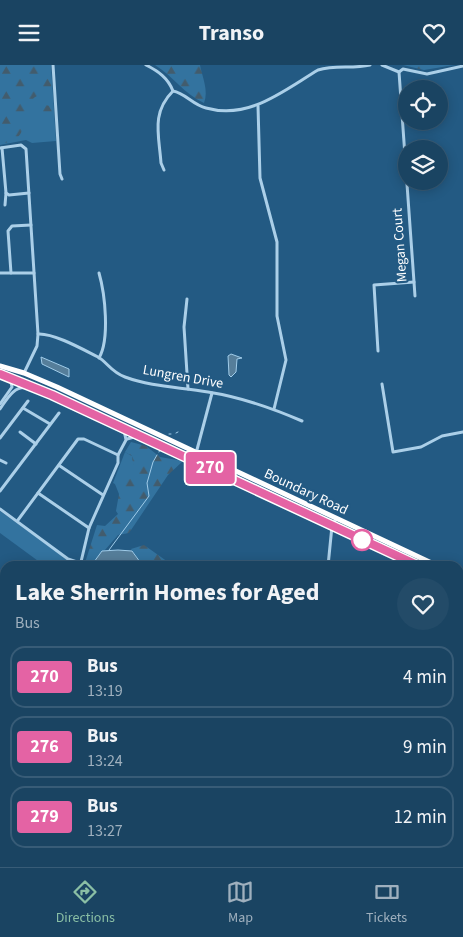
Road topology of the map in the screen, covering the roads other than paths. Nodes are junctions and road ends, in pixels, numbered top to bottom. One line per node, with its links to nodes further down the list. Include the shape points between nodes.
1 (53, 65): 11 (street)
2 (146, 65): 7 (street, via 162,75)
3 (370, 65): 8 (street, via 360,68 325,67)
4 (382, 65): 6 (street)
5 (463, 66): 6 (street, via 427,74 403,69)
6 (399, 72): 20 (street, Megan Court)
7 (173, 91): 8 (street, via 197,106 209,109 233,111); 10 (street, via 161,104 158,117)
8 (258, 106): 38 (street, via 260,178 277,242 277,316 286,361)
9 (1, 148): 12 (street); 13 (street, via 24,146 26,149)
10 (164, 169)
11 (62, 179)
12 (6, 193): 13 (street); 14 (street)
13 (29, 193): 15 (street)
14 (5, 205)
15 (31, 225): 17 (street, via 12,226 8,231); 18 (street)
16 (0, 273): 17 (street)
17 (11, 273): 18 (street)
18 (34, 273): 23 (street)
19 (99, 273): 25 (street, via 106,340)
20 (414, 282): 21 (street, Megan Court); 24 (street, via 374,285)
21 (415, 296)
22 (187, 299): 31 (street, via 184,327)
23 (38, 333): 25 (street, Lungren Drive, via 48,334); 27 (street, via 37,346)
24 (378, 351)
25 (99, 358): 31 (street, Lungren Drive, via 107,367 125,377)
26 (0, 366): 27 (highway, Boundary Road)
27 (24, 373): 48 (highway, Boundary Road)
28 (0, 374): 29 (highway, Boundary Road)
29 (9, 377): 33 (highway, Boundary Road); 35 (street, via 12,387)
30 (382, 384): 44 (street, via 393,452 421,447 442,436)
31 (188, 389): 32 (street, Lungren Drive)
32 (212, 393): 38 (street, Lungren Drive); 48 (street)
33 (52, 395): 37 (street, via 20,388 11,393); 42 (highway, Boundary Road)
34 (28, 401): 36 (street)
35 (0, 403)
36 (23, 408): 41 (street); 45 (street)
37 (0, 409)
38 (274, 409): 40 (street, Lungren Drive)
39 (58, 413): 41 (street)
40 (302, 421)
41 (50, 424): 47 (street)
42 (123, 428): 46 (street); 50 (highway, Boundary Road)
43 (20, 432): 47 (street)
44 (463, 432)
45 (0, 438)
46 (126, 440): 49 (street); 50 (street, via 134,437)
47 (36, 444): 55 (street)
48 (196, 453): 52 (street); 59 (highway, Boundary Road)
49 (118, 455): 54 (street, via 81,438); 57 (street, via 118,463)
50 (182, 455): 52 (highway, Boundary Road)
51 (0, 460): 53 (street)
52 (194, 461): 61 (highway, Boundary Road)
53 (6, 463)
54 (60, 466): 56 (street); 57 (street)
55 (0, 489)
56 (38, 493): 60 (street); 62 (street)
57 (103, 495): 62 (street)
58 (0, 509): 60 (street)
59 (336, 518): 61 (street); 67 (highway, Boundary Road)
60 (18, 520): 63 (street)
61 (332, 526): 65 (street); 66 (highway, Boundary Road)
62 (89, 528): 64 (street)
63 (72, 561)
64 (81, 561)
65 (328, 561)
66 (408, 561)
67 (427, 561)

